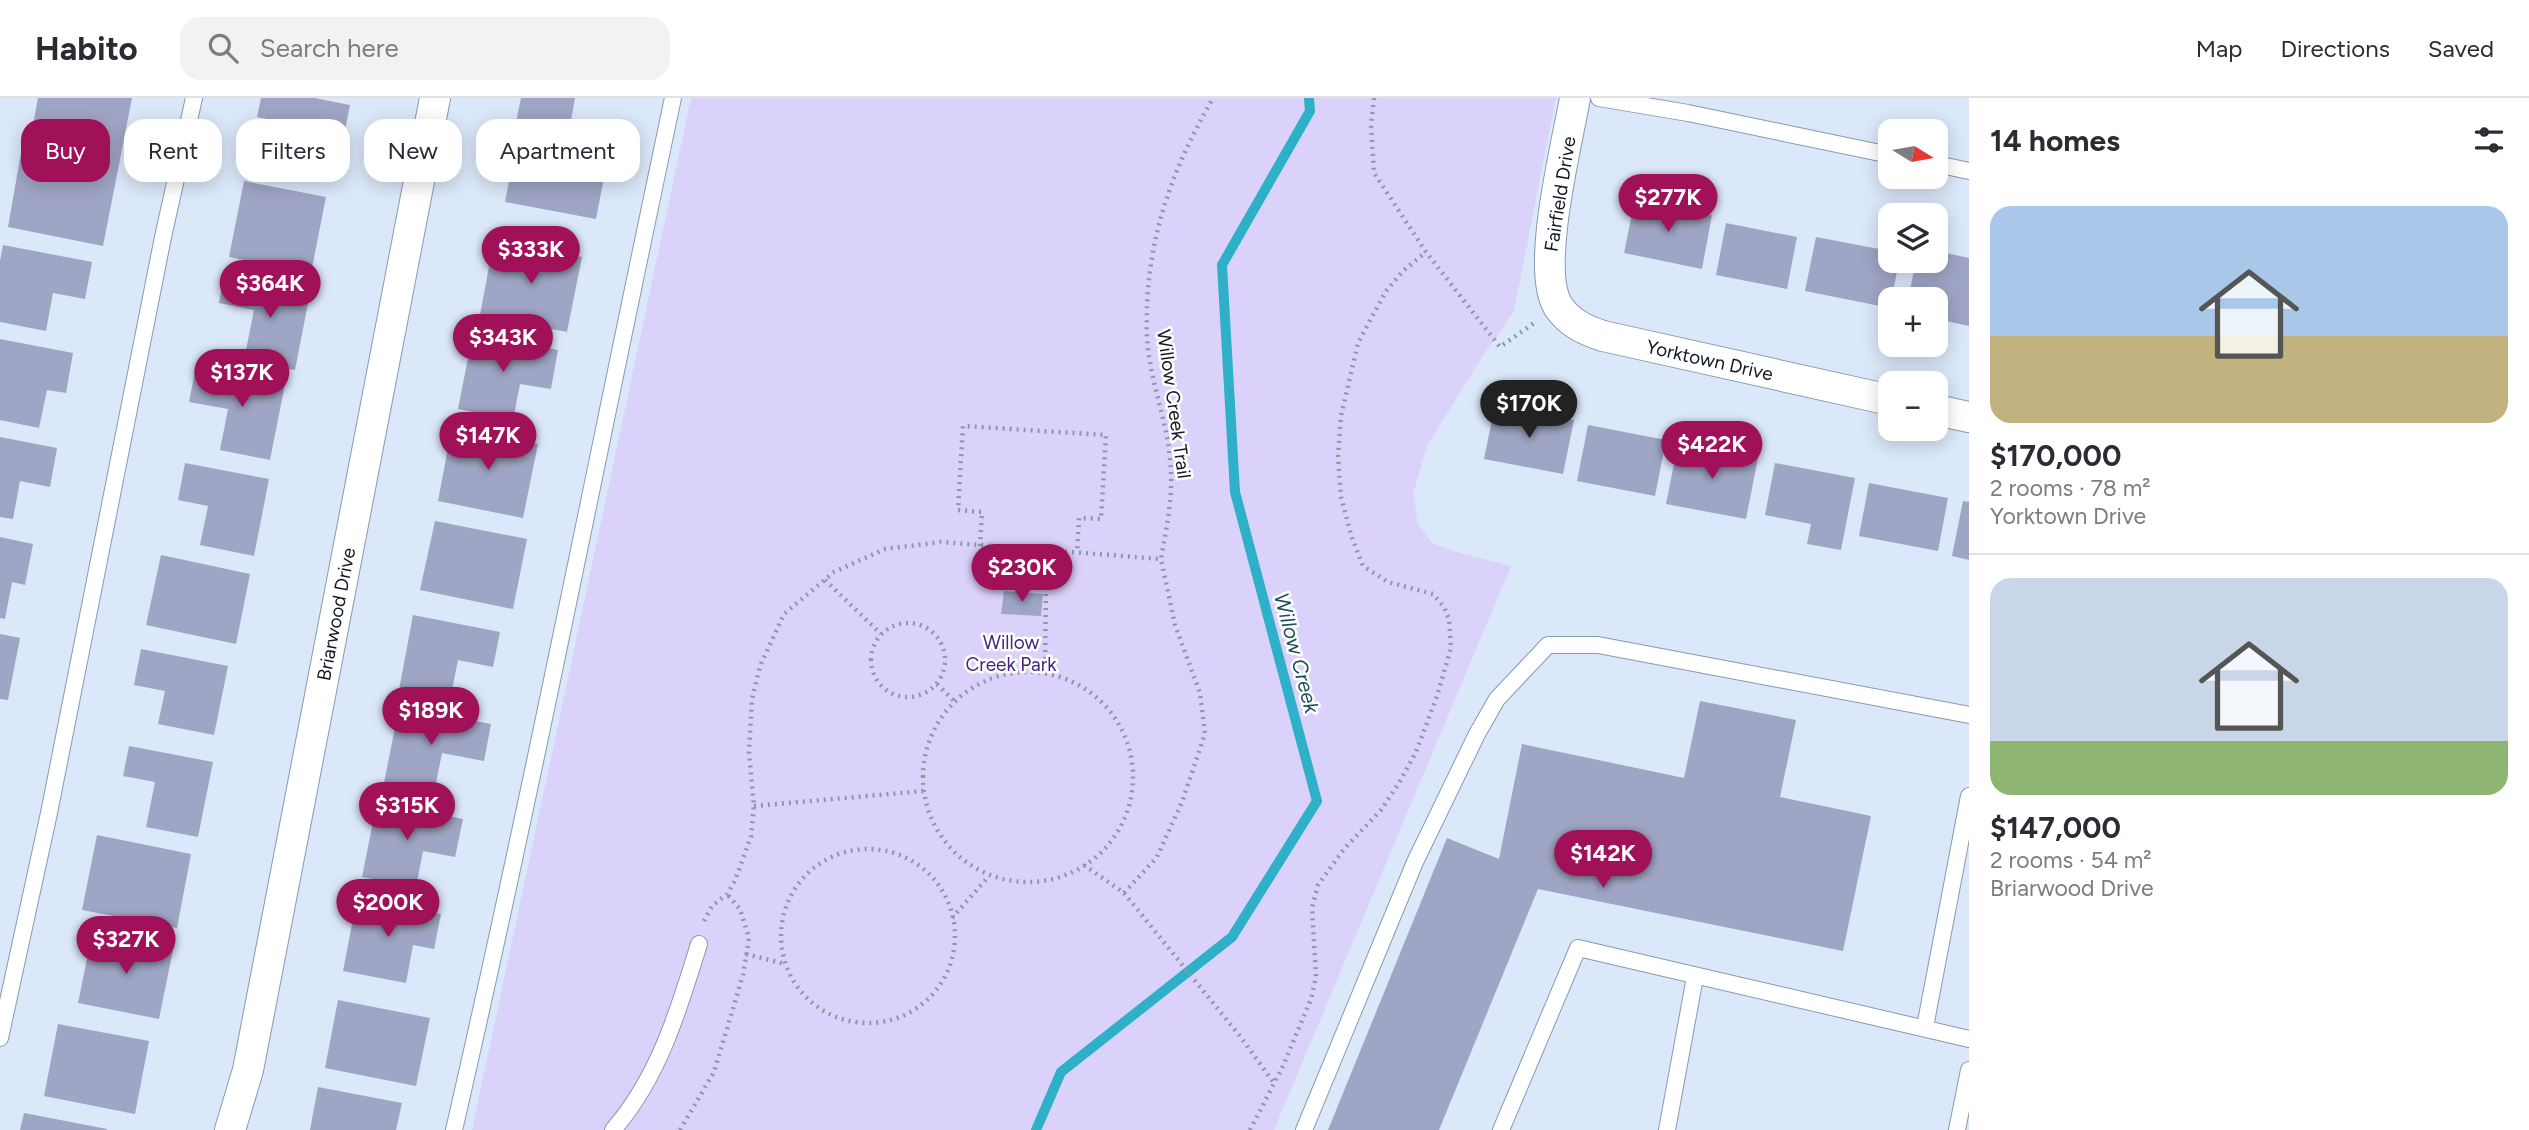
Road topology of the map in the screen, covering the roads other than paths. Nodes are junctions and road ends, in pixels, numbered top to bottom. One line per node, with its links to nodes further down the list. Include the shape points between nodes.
1 (194, 98): 18 (lane)
2 (435, 98): 21 (street, Briarwood Drive, via 248,1070)
3 (673, 98): 22 (lane, via 545,722)
4 (1575, 98): 9 (street, Fairfield Drive, via 1550,240)
5 (1599, 98): 6 (lane)
6 (1878, 153)
7 (1948, 167): 8 (lane)
8 (1969, 172)
9 (1555, 298): 10 (street, Yorktown Drive, via 1582,329 1602,336)
10 (1878, 397)
11 (1948, 413): 12 (street)
12 (1969, 417)
13 (1969, 715): 24 (lane, via 1598,645 1548,645 1497,699 1477,734 1415,862)
14 (1969, 796): 17 (lane)
15 (699, 944): 23 (lane, via 656,1064)
16 (1695, 977): 17 (lane); 25 (lane, via 1578,948); 26 (lane)
17 (1925, 1027): 19 (lane)
18 (0, 1038)
19 (1969, 1039)
20 (1969, 1070): 27 (lane)
21 (230, 1130)
22 (454, 1130)
23 (613, 1130)
24 (1304, 1130)
25 (1501, 1130)
26 (1668, 1130)
27 (1957, 1130)

